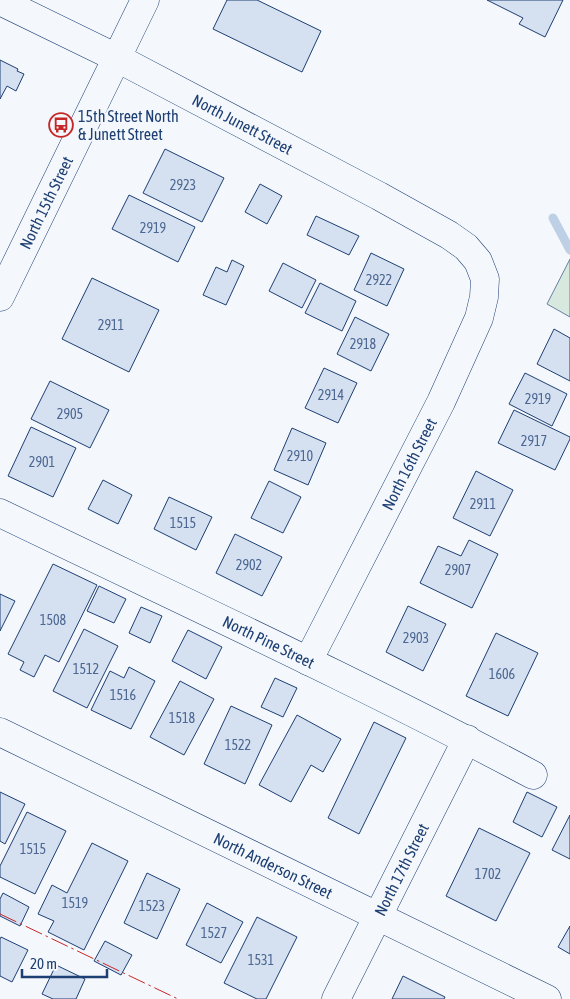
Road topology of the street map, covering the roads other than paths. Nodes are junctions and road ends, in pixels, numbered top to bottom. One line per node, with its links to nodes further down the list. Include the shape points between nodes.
1 (145, 0): 3 (street, North 15th Street)
2 (0, 1): 3 (street, North Junett Street)
3 (117, 58): 4 (street, North Junett Street, via 449,235); 5 (street, North 15th Street)
4 (478, 261): 7 (street, North 16th Street, via 485,279 480,318 441,402)
5 (0, 297)
6 (0, 513): 7 (street, North Pine Street)
7 (308, 662): 9 (street, North Pine Street)
8 (0, 732): 11 (street, North Anderson Street)
9 (467, 740): 10 (street, North Pine Street); 11 (street, North 17th Street)
10 (534, 775)
11 (378, 917): 12 (street, North 17th Street); 13 (street, North Anderson Street)
12 (336, 999)
13 (547, 999)

